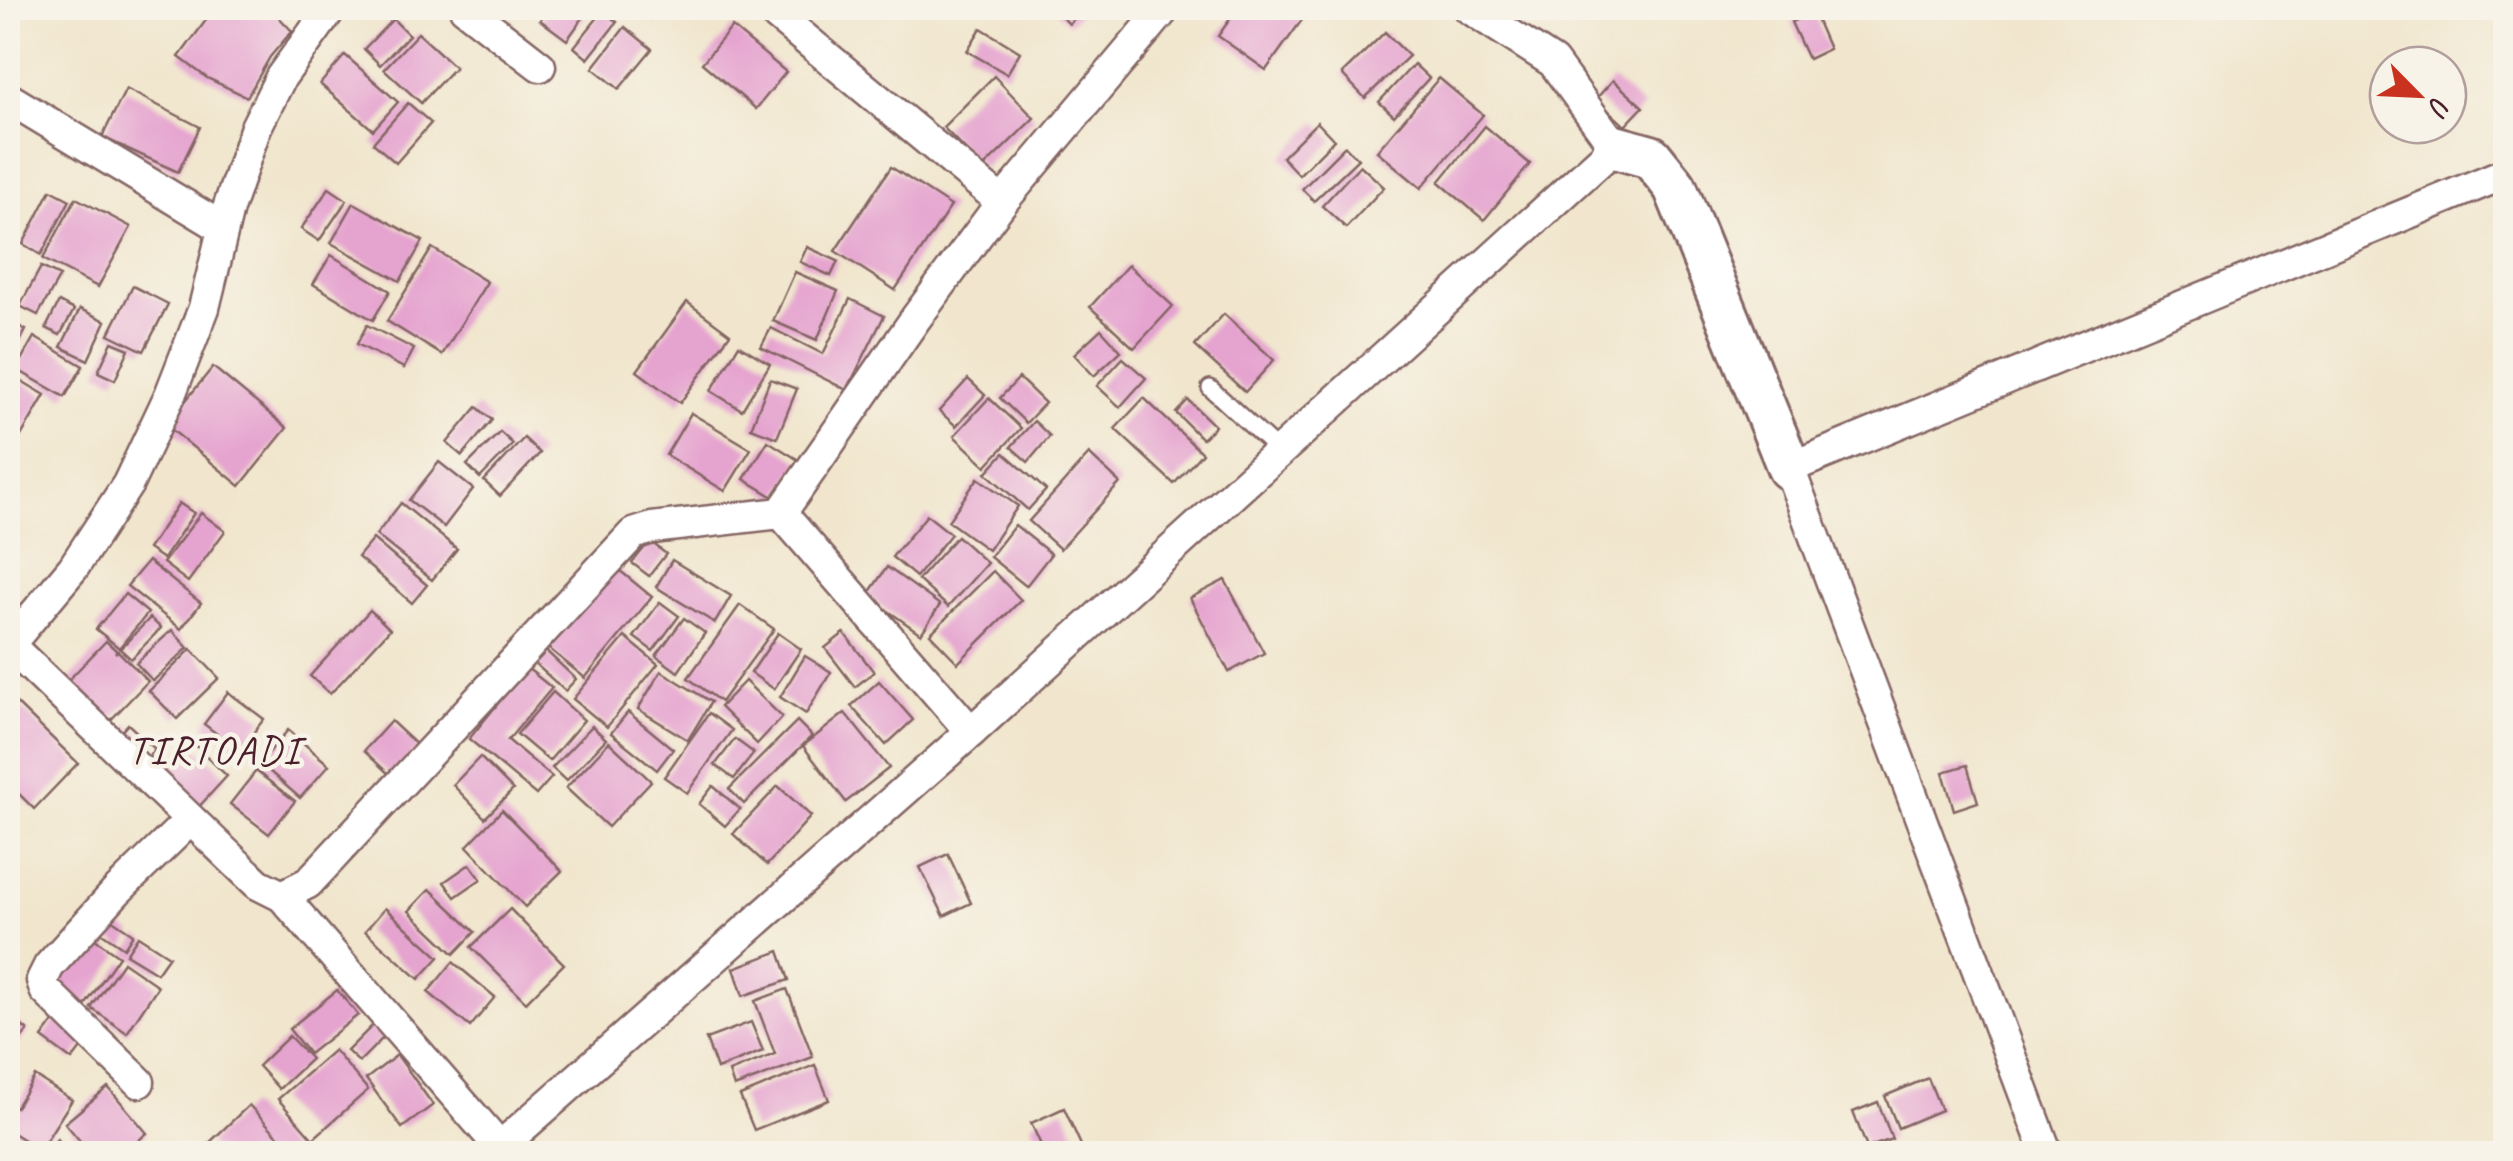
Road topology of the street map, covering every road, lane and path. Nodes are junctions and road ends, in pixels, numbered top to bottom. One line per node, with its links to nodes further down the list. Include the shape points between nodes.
1 (331, 8): 11 (street, via 281,77 256,126)
2 (465, 8): 6 (street)
3 (768, 8): 10 (street)
4 (1165, 8): 10 (street)
5 (1469, 8): 8 (street, via 1553,62)
6 (540, 66)
7 (8, 98): 11 (street)
8 (1615, 147): 13 (street); 14 (street, via 1651,157 1675,187)
9 (2506, 173): 14 (street)
10 (1002, 202): 15 (street)
11 (223, 228): 16 (street, via 204,308 128,484 73,568)
12 (1210, 388): 13 (lane)
13 (1280, 452): 17 (street)
14 (1790, 468): 22 (street)
15 (781, 513): 17 (street); 19 (street, via 634,534 308,883)
16 (8, 646): 18 (street)
17 (971, 732): 21 (street)
18 (190, 820): 19 (street, via 258,884); 20 (street, via 116,892 42,980 44,990)
19 (282, 896): 21 (street)
20 (138, 1082)
21 (496, 1150)
22 (2047, 1154)

